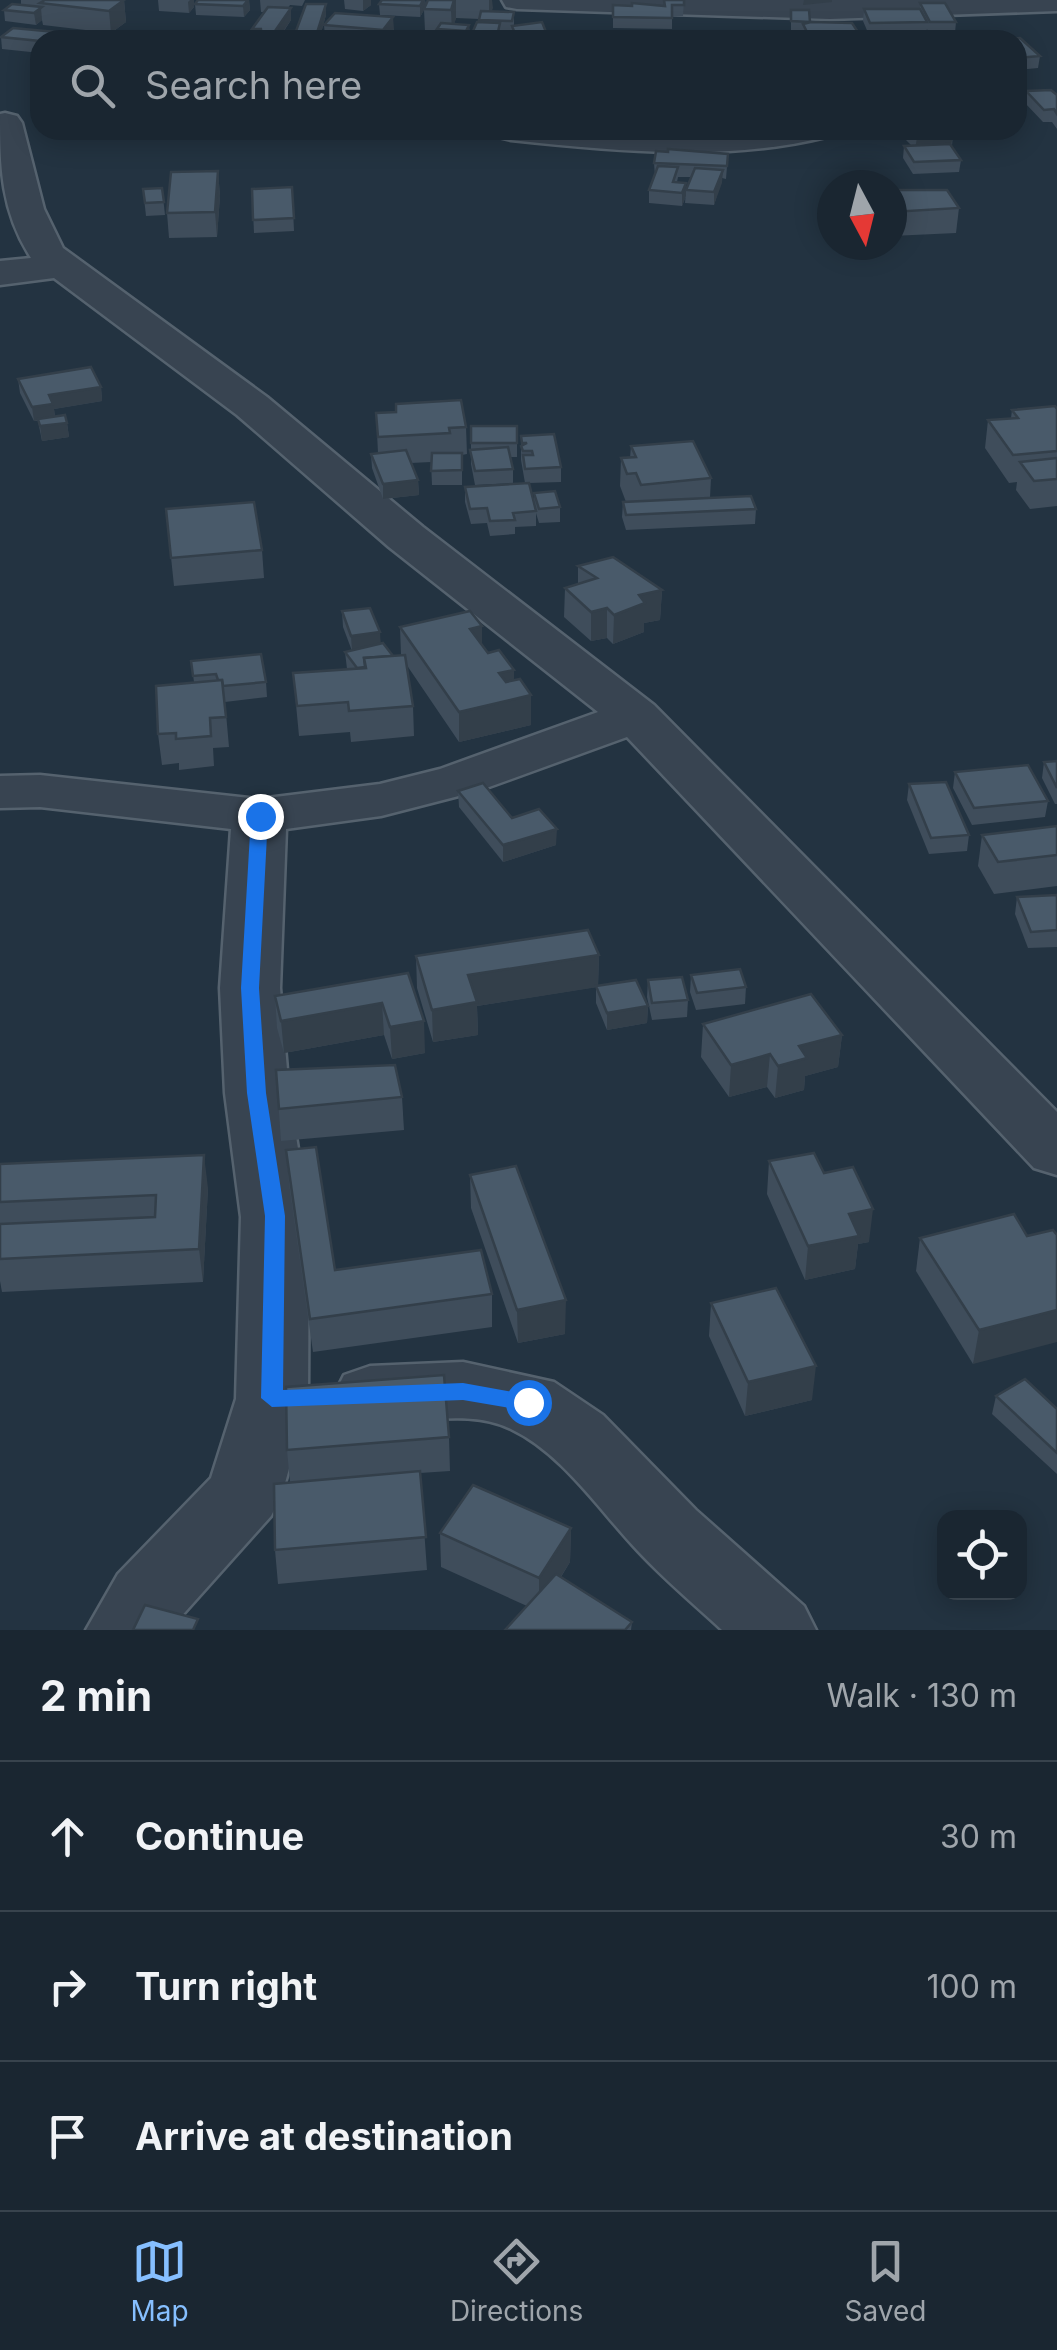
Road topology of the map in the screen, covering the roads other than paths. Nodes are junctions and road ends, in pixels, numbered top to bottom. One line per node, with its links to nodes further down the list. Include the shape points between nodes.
1 (518, 0): 2 (street)
2 (610, 2): 3 (street)
3 (1030, 9): 4 (street)
4 (988, 30)
5 (15, 120): 6 (street, via 26,211 38,240)
6 (60, 266): 7 (street); 8 (street, via 163,336)
7 (0, 272)
8 (636, 716): 10 (street, via 460,780 382,800); 11 (street)
9 (0, 792): 10 (street)
10 (260, 816): 12 (street, via 250,988 275,1216)
11 (1057, 1152)
12 (272, 1398): 13 (street, via 244,1494 146,1598); 14 (street, via 463,1392 528,1402 578,1436 669,1533)
13 (126, 1630)
14 (776, 1630)

